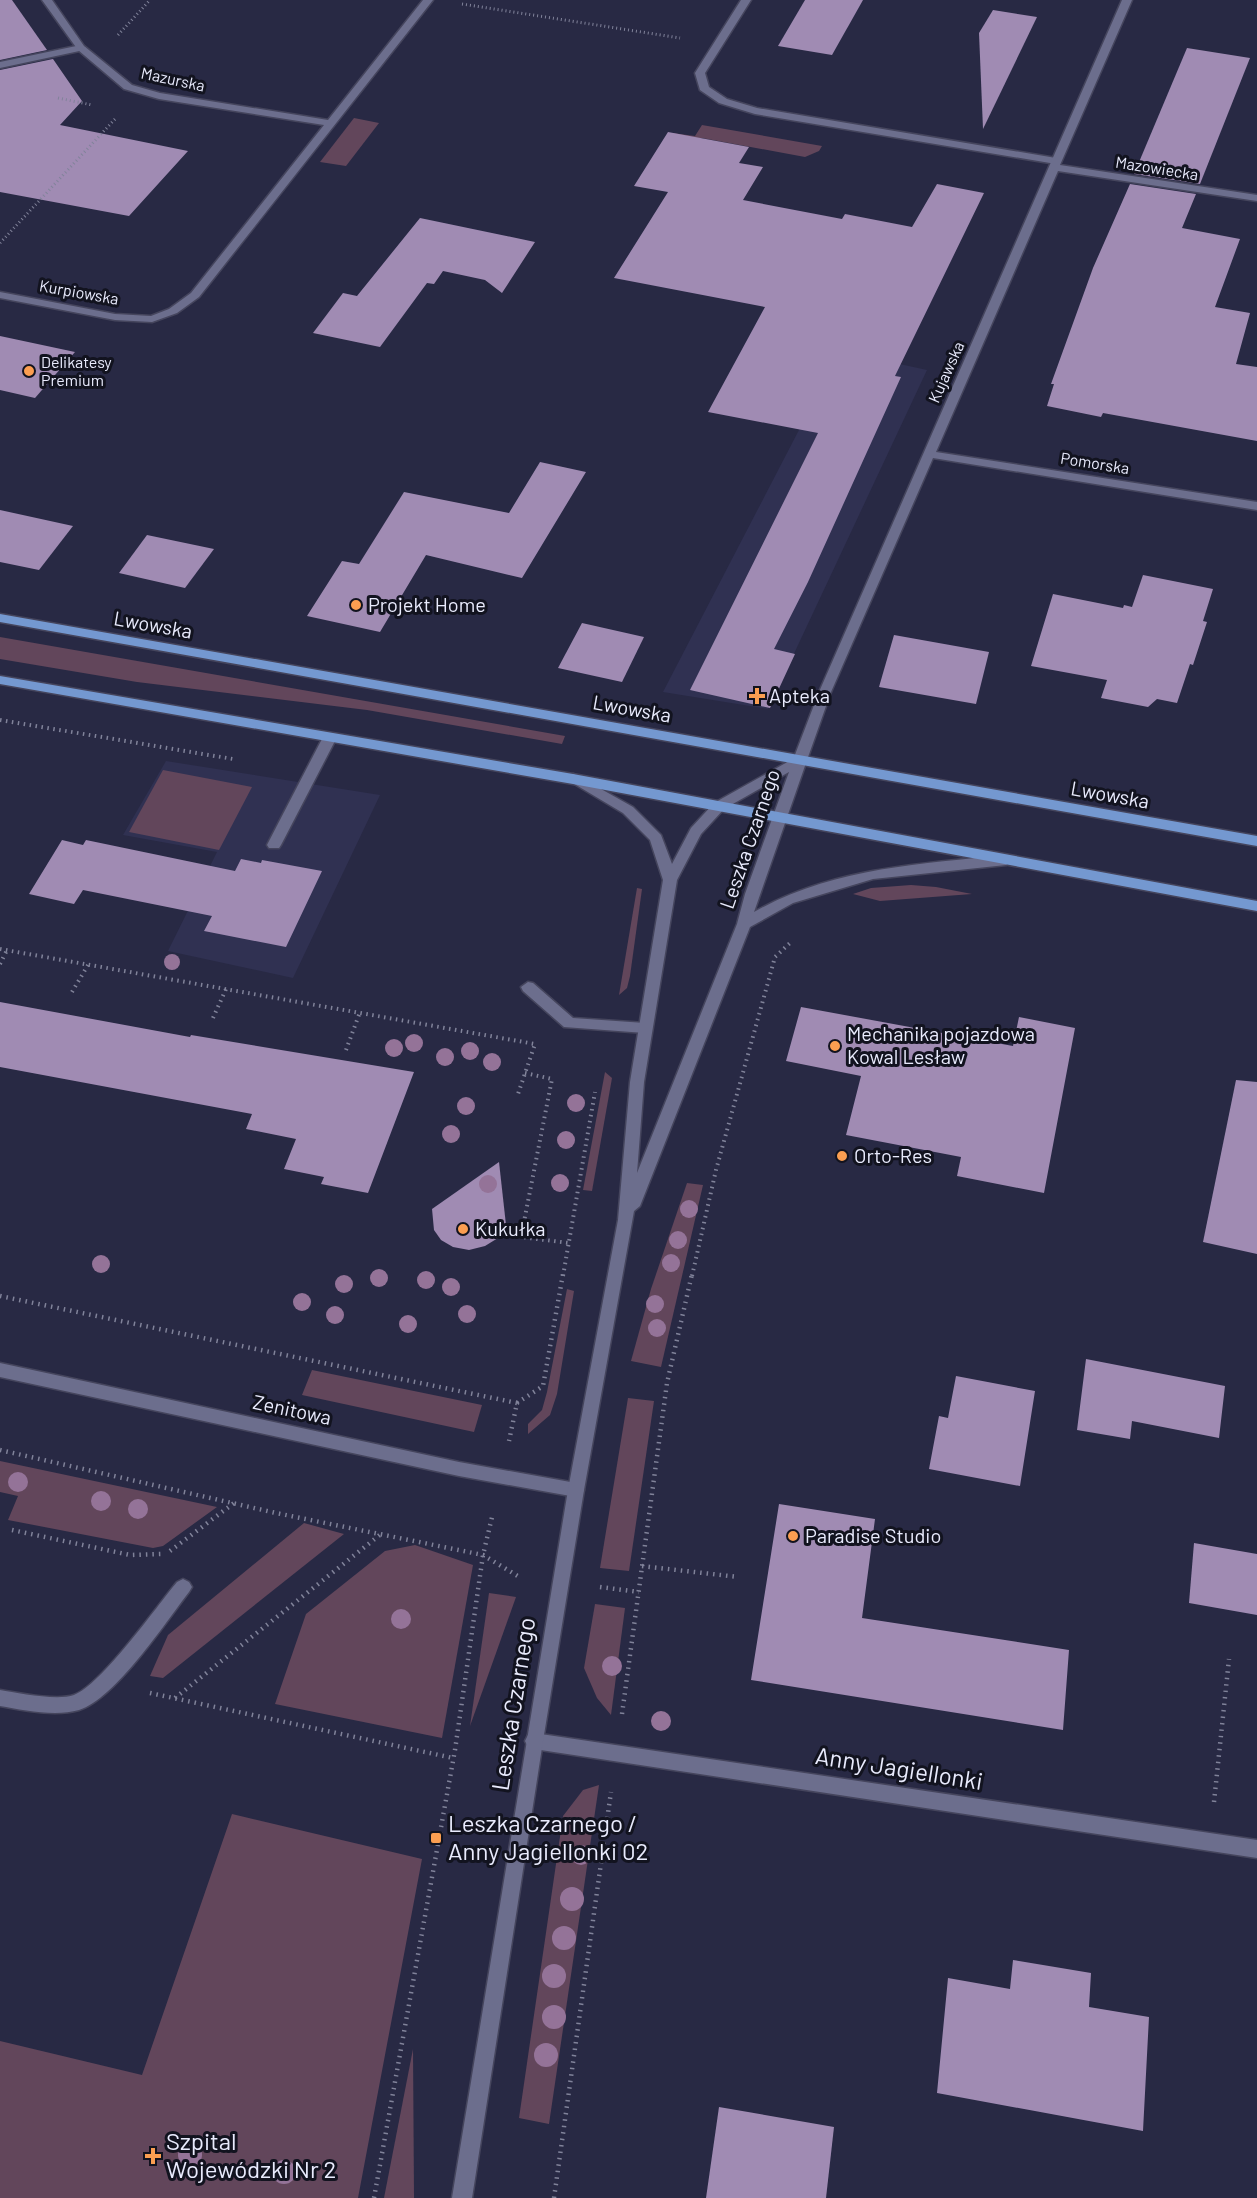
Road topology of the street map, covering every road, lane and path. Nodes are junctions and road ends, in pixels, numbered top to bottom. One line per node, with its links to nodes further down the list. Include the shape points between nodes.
1 (47, 0): 8 (street, Mazurska)
2 (150, 0): 9 (path, via 109,45)
3 (428, 0): 12 (street)
4 (746, 0): 7 (street, Mazowiecka)
5 (1127, 0): 13 (street, Kujawska)
6 (459, 4): 7 (path)
7 (719, 44): 13 (street, Mazowiecka, via 700,73 704,88 723,101 755,111)
8 (81, 48): 9 (street, Mazurska); 10 (street)
9 (92, 57): 11 (street, Mazurska, via 128,87)
10 (0, 65)
11 (140, 90): 12 (street, Mazurska); 15 (path)
12 (329, 123): 16 (street, Kurpiowska, via 195,295 173,311 152,319 115,317)
13 (1054, 164): 14 (street, Mazowiecka); 17 (street, Kujawska)
14 (1257, 198)
15 (0, 243)
16 (0, 295)
17 (928, 454): 18 (street, Pomorska); 22 (street, Kujawska, via 825,692)
18 (1257, 506)
19 (0, 618): 22 (main road, Lwowska)
20 (0, 680): 21 (main road)
21 (330, 737): 23 (main road); 27 (street)
22 (800, 760): 24 (street, Leszka Czarnego); 25 (street, Leszka Czarnego); 26 (main road, Lwowska)
23 (573, 779): 24 (main road); 29 (street, via 628,810 656,837)
24 (719, 806): 25 (main road); 29 (street, Leszka Czarnego, via 696,831)
25 (780, 818): 28 (main road); 31 (street, Leszka Czarnego)
26 (1257, 841)
27 (274, 845)
28 (1006, 860): 30 (main road); 31 (street, via 873,874 788,899)
29 (670, 880): 43 (street, Leszka Czarnego)
30 (1257, 906)
31 (744, 924): 47 (street, Leszka Czarnego)
32 (791, 941): 59 (path, via 775,957 717,1170 667,1383)
33 (0, 949): 34 (path)
34 (7, 950): 35 (path); 36 (path)
35 (0, 964)
36 (88, 965): 38 (path); 39 (path)
37 (528, 987): 42 (street, via 569,1023)
38 (226, 989): 40 (path); 41 (path)
39 (72, 992)
40 (360, 1012): 44 (path); 45 (path, via 535,1044)
41 (213, 1018)
42 (607, 1026): 43 (street); 48 (path)
43 (645, 1028): 47 (street, Leszka Czarnego)
44 (346, 1050)
45 (525, 1073): 46 (path); 48 (path, via 552,1079 521,1237)
46 (518, 1097)
47 (626, 1220): 54 (street, Leszka Czarnego)
48 (569, 1243): 51 (path, via 543,1386)
49 (0, 1296): 51 (path)
50 (0, 1370): 53 (street, Zenitowa)
51 (517, 1403): 53 (path)
52 (0, 1450): 55 (path)
53 (501, 1476): 54 (street, Zenitowa); 58 (path)
54 (576, 1490): 61 (street, Leszka Czarnego)
55 (234, 1503): 56 (path, via 180,1545 152,1556 130,1555); 57 (path)
56 (12, 1530)
57 (381, 1533): 58 (path); 67 (path)
58 (483, 1555): 61 (path, via 520,1578); 70 (path)
59 (642, 1566): 60 (path); 63 (path)
60 (738, 1577)
61 (561, 1583): 63 (path); 68 (street, Leszka Czarnego)
62 (183, 1587): 65 (street)
63 (639, 1592): 69 (path)
64 (1229, 1659): 71 (path)
65 (104, 1683): 66 (street, via 76,1703); 67 (path)
66 (0, 1698)
67 (175, 1698): 70 (path)
68 (534, 1741): 69 (street, Anny Jagiellonki); 74 (street, Leszka Czarnego)
69 (616, 1752): 71 (street, Anny Jagiellonki); 75 (path)
70 (453, 1758): 73 (path)
71 (1210, 1842): 72 (street, Anny Jagiellonki)
72 (1257, 1849)
73 (374, 2198)
74 (462, 2198)
75 (554, 2198)

